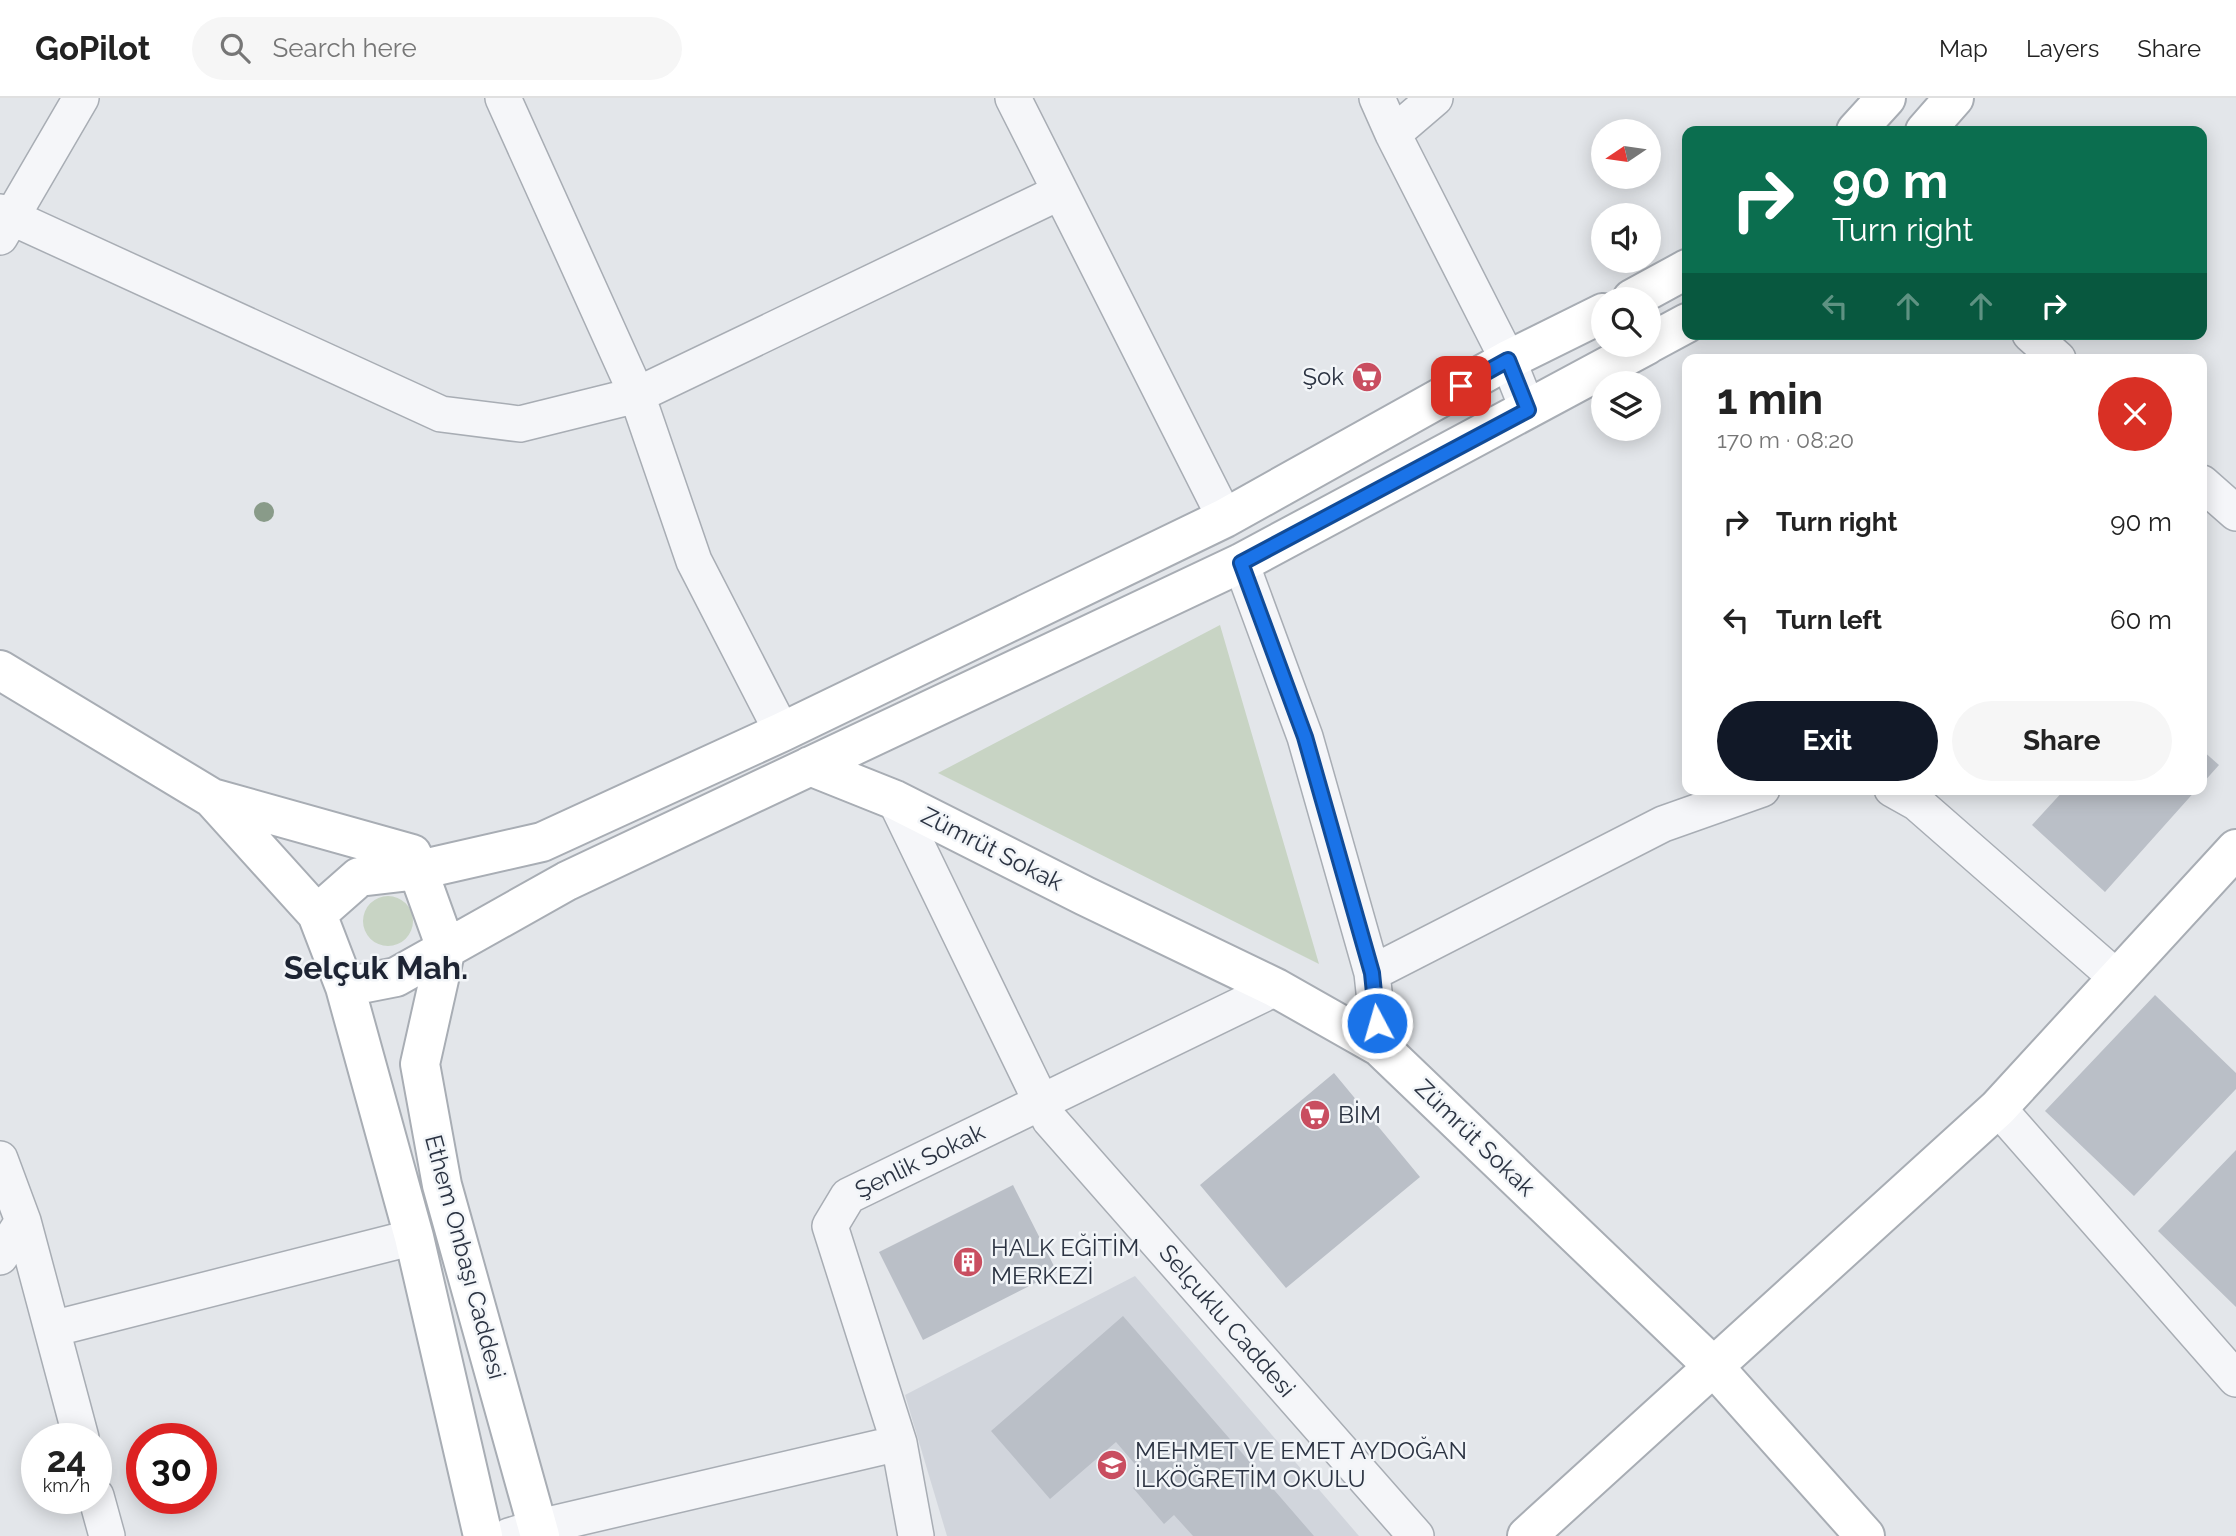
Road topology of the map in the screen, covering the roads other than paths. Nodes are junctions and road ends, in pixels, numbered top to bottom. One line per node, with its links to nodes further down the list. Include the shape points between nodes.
1 (81, 98): 12 (street)
2 (503, 98): 22 (street)
3 (1013, 98): 11 (street)
4 (1377, 98): 10 (street)
5 (1435, 98): 10 (street)
6 (1886, 98): 8 (street)
7 (1954, 98): 9 (street)
8 (1861, 126)
9 (1929, 126)
10 (1393, 134): 21 (street)
11 (1060, 192): 22 (street); 26 (street)
12 (4, 223): 22 (street, via 441,414 520,424)
13 (1682, 272): 14 (street)
14 (1654, 287)
15 (1591, 319): 21 (street)
16 (1682, 326): 17 (street)
17 (1661, 337)
18 (2037, 340): 19 (street)
19 (2052, 354)
20 (1624, 357): 23 (street)
21 (1508, 360): 23 (street); 26 (street)
22 (637, 395): 29 (street, via 694,561)
23 (1528, 410): 27 (street)
24 (2207, 487): 25 (street)
25 (2236, 513)
26 (1225, 518): 29 (street)
27 (1241, 563): 30 (street); 39 (street, via 1305,737)
28 (0, 670): 33 (street, Ethem Onbaşı Caddesi)
29 (782, 732): 36 (street, via 542,842)
30 (810, 765): 34 (street, Zümrüt Sokak); 38 (street, via 567,881)
31 (1745, 795): 39 (street, via 1662,824)
32 (1903, 795): 40 (street)
33 (212, 798): 36 (street, Ethem Onbaşı Caddesi, via 412,854); 37 (street, Ethem Onbaşı Caddesi)
34 (895, 800): 42 (street, Zümrüt Sokak); 44 (street, Selçuklu Caddesi)
35 (2236, 849): 40 (street)
36 (419, 870): 37 (street, via 359,877); 38 (street, Ethem Onbaşı Caddesi)
37 (317, 914): 41 (street, Ethem Onbaşı Caddesi)
38 (446, 948): 41 (street, via 396,977); 56 (street, Ethem Onbaşı Caddesi, via 420,1064 442,1185)
39 (1372, 973): 43 (street)
40 (2117, 978): 45 (street)
41 (345, 987): 48 (street, Ethem Onbaşı Caddesi)
42 (1276, 988): 43 (street, Zümrüt Sokak); 44 (street, Şenlik Sokak)
43 (1380, 1047): 51 (street, Zümrüt Sokak)
44 (1041, 1101): 54 (street, Şenlik Sokak, via 848,1196 830,1226); 60 (street, Selçuklu Caddesi, via 1050,1120)
45 (1998, 1108): 51 (street); 52 (street)
46 (0, 1159): 47 (street)
47 (23, 1221): 49 (street); 50 (street)
48 (414, 1237): 50 (street); 58 (street, Ethem Onbaşı Caddesi)
49 (0, 1257)
50 (52, 1329): 53 (street)
51 (1714, 1367): 61 (street); 62 (street, Zümrüt Sokak)
52 (2236, 1379)
53 (77, 1423)
54 (900, 1443): 56 (street); 59 (street, Şenlik Sokak)
55 (101, 1514): 57 (street)
56 (529, 1533)
57 (107, 1536)
58 (483, 1536)
59 (916, 1536)
60 (1416, 1536)
61 (1527, 1536)
62 (1865, 1536)

